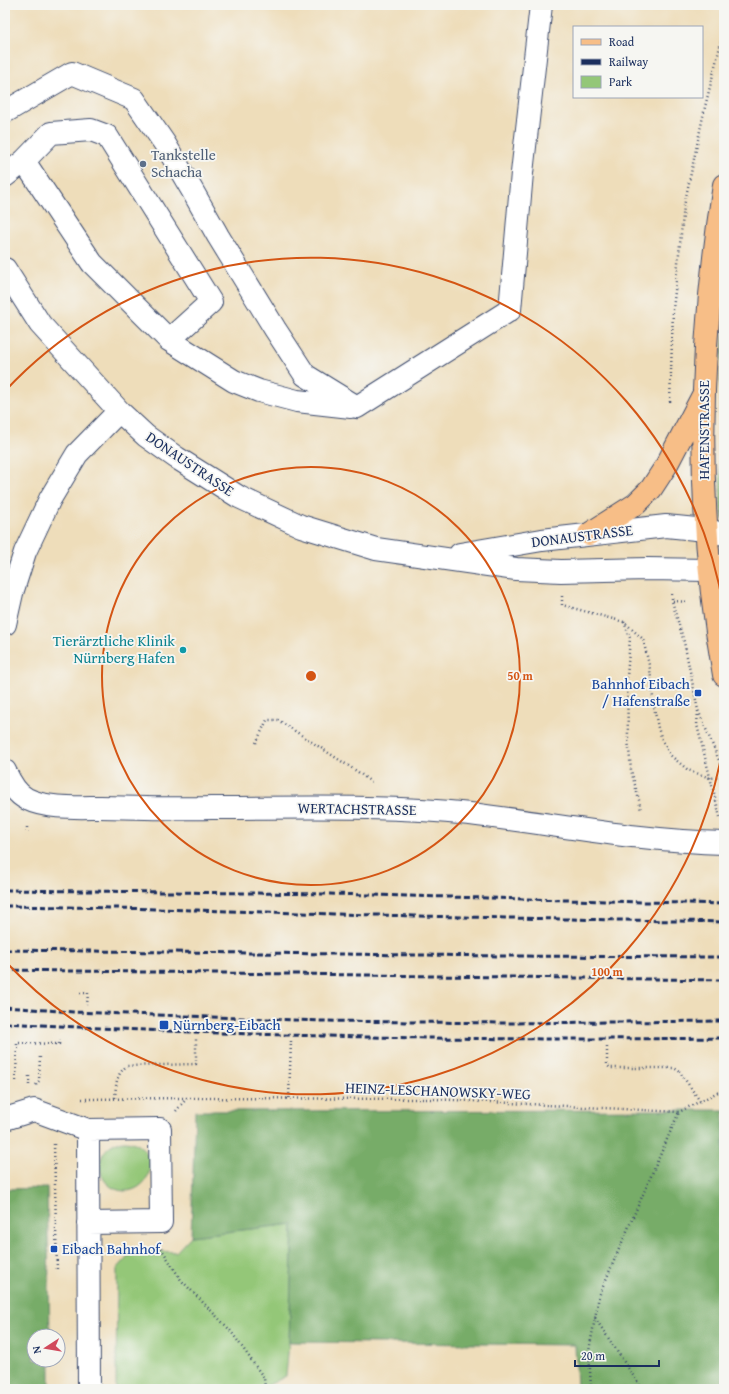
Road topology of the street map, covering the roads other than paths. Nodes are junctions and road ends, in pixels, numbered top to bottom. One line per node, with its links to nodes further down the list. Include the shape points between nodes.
1 (541, 5): 9 (street, via 510,310)
2 (5, 112): 9 (street, via 72,73 134,99 165,144 218,236 305,374)
3 (24, 161): 4 (street); 7 (street, via 92,263); 7 (street, via 51,133 91,130 107,136 211,302)
4 (5, 176)
5 (724, 185): 8 (main road, HAFENSTRASSE, via 710,287)
6 (5, 269): 10 (street, DONAUSTRASSE, via 40,324)
7 (169, 340): 9 (street, via 234,381 259,391 297,401)
8 (704, 394): 11 (main road, HAFENSTRASSE, via 704,453); 12 (main road, via 666,466 650,489 636,504)
9 (357, 407)
10 (119, 411): 13 (street, DONAUSTRASSE, via 146,436 183,462 239,497 301,526 376,549); 15 (street, via 77,454 50,499 25,552)
11 (715, 532): 12 (street, DONAUSTRASSE, via 666,526); 14 (main road, HAFENSTRASSE)
12 (589, 534): 13 (street, DONAUSTRASSE)
13 (442, 558): 14 (street, DONAUSTRASSE, via 516,569 561,571)
14 (716, 567): 16 (main road, HAFENSTRASSE)
15 (5, 624)
16 (724, 675)
17 (5, 771): 18 (street, WERTACHSTRASSE, via 14,788 25,798 38,804 70,807 169,808 370,807 469,814 688,842)
18 (724, 843)
19 (5, 1119): 20 (street, via 34,1110)
20 (88, 1130): 21 (street); 21 (street, via 160,1130 161,1222)
21 (88, 1223): 22 (street)
22 (89, 1389)

